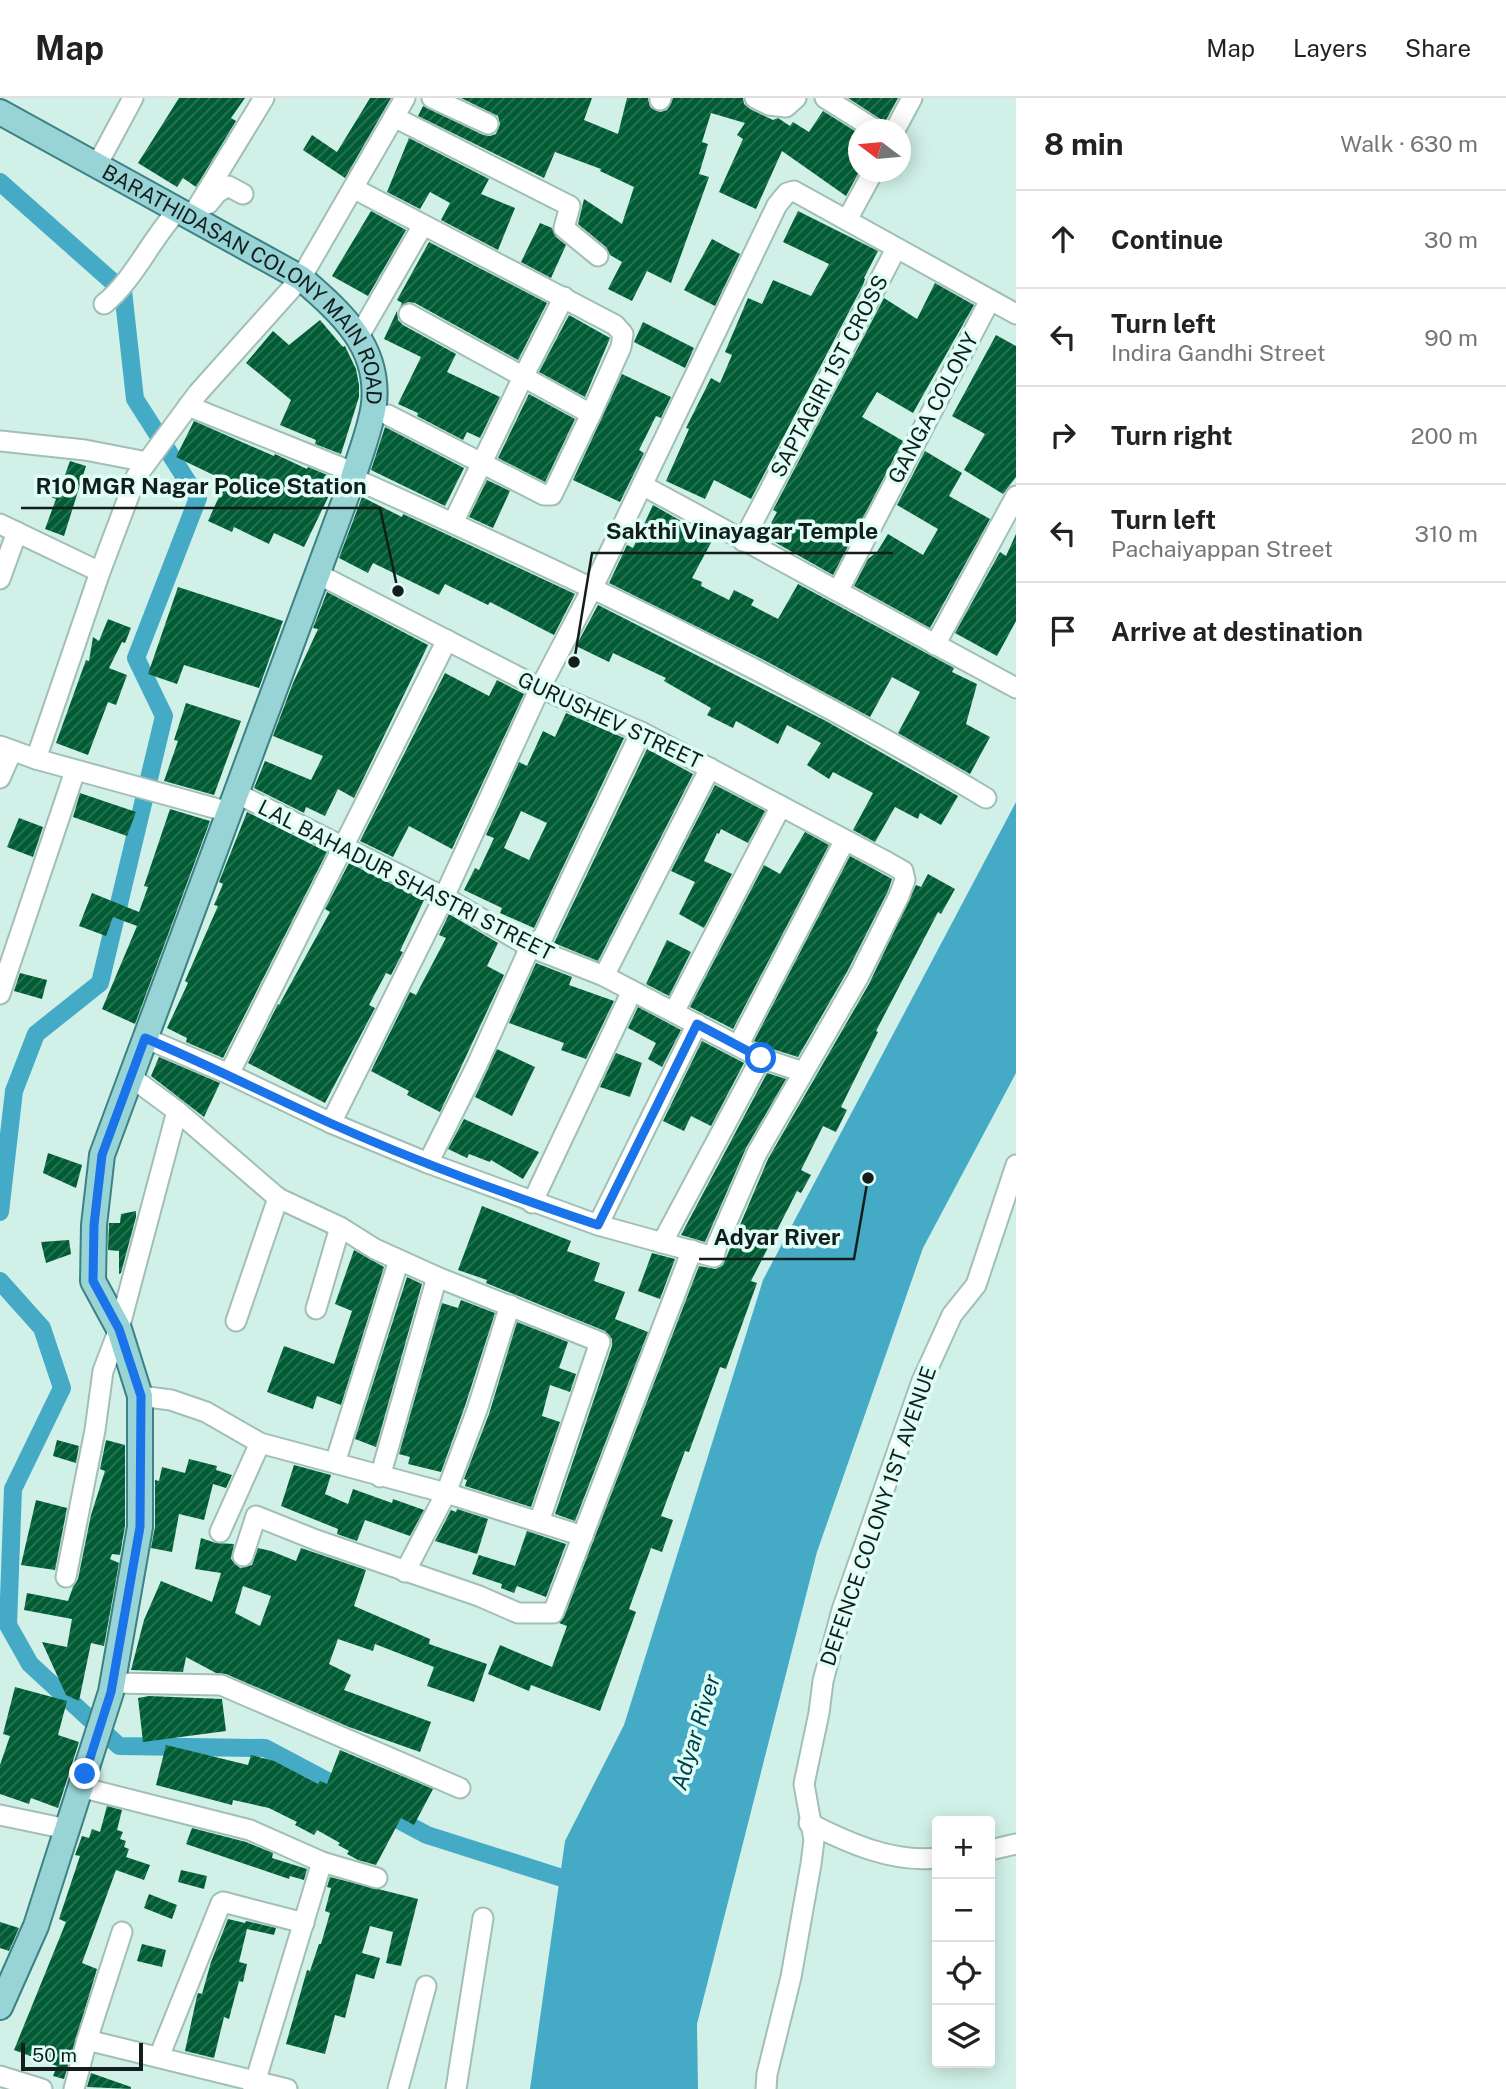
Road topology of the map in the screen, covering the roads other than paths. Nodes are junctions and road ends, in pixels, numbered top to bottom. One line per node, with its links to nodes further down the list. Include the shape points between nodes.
1 (133, 98): 14 (street)
2 (264, 98): 18 (street)
3 (405, 98): 10 (street)
4 (432, 98): 13 (street)
5 (755, 98): 6 (street, via 786,107)
6 (796, 98)
7 (825, 98): 11 (street)
8 (912, 98): 12 (street)
9 (0, 112): 14 (main road, BARATHIDASAN COLONY MAIN ROAD)
10 (394, 117): 16 (street); 22 (street, via 570,206 564,228)
11 (858, 119)
12 (901, 119)
13 (488, 124)
14 (97, 164): 18 (main road, BARATHIDASAN COLONY MAIN ROAD)
15 (868, 182): 19 (street)
16 (353, 188): 20 (street); 23 (street)
17 (243, 194): 18 (street, via 233,188 222,189)
18 (190, 215): 23 (main road, BARATHIDASAN COLONY MAIN ROAD); 26 (street, via 161,227 117,293)
19 (847, 220): 21 (street); 38 (street, via 794,191 787,192)
20 (423, 225): 24 (street); 29 (street)
21 (896, 249): 25 (street); 42 (street, SAPTAGIRI 1ST CROSS)
22 (598, 256)
23 (301, 278): 29 (main road, BARATHIDASAN COLONY MAIN ROAD); 31 (street)
24 (564, 297): 30 (street); 32 (street, via 623,334)
25 (990, 300): 28 (street); 47 (street, GANGA COLONY)
26 (104, 304)
27 (409, 314): 30 (street)
28 (1016, 314)
29 (359, 336): 37 (main road, BARATHIDASAN COLONY MAIN ROAD, via 373,367 374,405)
30 (523, 377): 32 (street); 36 (street)
31 (188, 406): 35 (street); 37 (street)
32 (591, 414): 36 (street, via 552,495)
33 (388, 415): 36 (street)
34 (0, 441): 35 (street)
35 (147, 462): 43 (street, via 136,477)
36 (482, 462): 40 (street)
37 (354, 475): 40 (street); 44 (main road, BARATHIDASAN COLONY MAIN ROAD)
38 (642, 485): 42 (street); 46 (street)
39 (1016, 496): 49 (street)
40 (453, 523): 46 (street)
41 (8, 528): 43 (street); 45 (street)
42 (743, 541): 47 (street)
43 (100, 572): 54 (street)
44 (317, 573): 48 (street, GURUSHEV STREET); 59 (main road, BARATHIDASAN COLONY MAIN ROAD)
45 (0, 579)
46 (593, 587): 50 (street); 58 (street, via 895,743)
47 (838, 591): 49 (street)
48 (447, 640): 50 (street, GURUSHEV STREET); 62 (street)
49 (936, 645): 51 (street)
50 (540, 688): 52 (street, GURUSHEV STREET); 63 (street)
51 (1016, 688)
52 (641, 732): 55 (street, GURUSHEV STREET); 64 (street, via 543,937)
53 (6, 749): 54 (street, LAL BAHADUR SHASTRI STREET); 57 (street)
54 (36, 759): 56 (street, LAL BAHADUR SHASTRI STREET)
55 (710, 768): 60 (street, GURUSHEV STREET); 65 (street)
56 (75, 771): 59 (street, LAL BAHADUR SHASTRI STREET); 67 (street)
57 (0, 778)
58 (986, 798)
59 (233, 803): 62 (street, LAL BAHADUR SHASTRI STREET); 70 (main road, BARATHIDASAN COLONY MAIN ROAD)
60 (781, 806): 61 (street, GURUSHEV STREET); 68 (street)
61 (845, 840): 71 (street); 73 (street, GURUSHEV STREET, via 903,871 905,880 858,978)
62 (342, 848): 63 (street, LAL BAHADUR SHASTRI STREET); 74 (street)
63 (444, 897): 64 (street, LAL BAHADUR SHASTRI STREET); 77 (street)
64 (530, 947): 65 (street, LAL BAHADUR SHASTRI STREET); 78 (street)
65 (604, 976): 66 (street, LAL BAHADUR SHASTRI STREET)
66 (632, 991): 68 (street, LAL BAHADUR SHASTRI STREET); 81 (street)
67 (0, 994)
68 (674, 1012): 69 (street, LAL BAHADUR SHASTRI STREET)
69 (697, 1024): 71 (street, LAL BAHADUR SHASTRI STREET); 82 (street)
70 (145, 1038): 74 (street); 75 (main road, BARATHIDASAN COLONY MAIN ROAD)
71 (739, 1044): 72 (street, LAL BAHADUR SHASTRI STREET)
72 (761, 1058): 73 (street, LAL BAHADUR SHASTRI STREET); 84 (street)
73 (803, 1072): 85 (street, via 757,1153 714,1257)
74 (229, 1074): 77 (street)
75 (131, 1077): 76 (street); 91 (main road, BARATHIDASAN COLONY MAIN ROAD, via 102,1155 94,1225 93,1281)
76 (177, 1111): 80 (street); 91 (street)
77 (331, 1123): 78 (street)
78 (428, 1163): 81 (street)
79 (1016, 1165): 107 (street, DEFENCE COLONY 1ST AVENUE, via 976,1285 952,1315 922,1381 842,1610 804,1784)
80 (278, 1198): 83 (street); 90 (street)
81 (532, 1203): 82 (street)
82 (598, 1225): 84 (street)
83 (340, 1227): 86 (street); 89 (street)
84 (662, 1243): 85 (street)
85 (692, 1250): 99 (street)
86 (399, 1260): 87 (street); 94 (street)
87 (437, 1277): 88 (street); 95 (street)
88 (510, 1305): 96 (street); 97 (street, via 600,1342)
89 (316, 1309)
90 (236, 1321)
91 (119, 1329): 92 (main road, BARATHIDASAN COLONY MAIN ROAD); 102 (street, via 103,1371)
92 (141, 1396): 93 (street, via 206,1412); 103 (main road, BARATHIDASAN COLONY MAIN ROAD, via 140,1527)
93 (260, 1443): 94 (street); 98 (street)
94 (335, 1463): 95 (street)
95 (380, 1477): 96 (street)
96 (446, 1493): 97 (street); 101 (street)
97 (539, 1522): 99 (street)
98 (220, 1532)
99 (583, 1536): 101 (street, via 553,1613 519,1613)
100 (243, 1556): 101 (street, via 256,1516)
101 (405, 1572)
102 (66, 1577)
103 (112, 1687): 104 (main road, BARATHIDASAN COLONY MAIN ROAD); 105 (street, via 221,1685)
104 (83, 1781): 108 (main road, BARATHIDASAN COLONY MAIN ROAD); 112 (street, via 250,1830)
105 (460, 1788)
106 (0, 1815): 108 (street)
107 (809, 1823): 111 (street, via 848,1843 917,1860); 128 (street, DEFENCE COLONY 1ST AVENUE, via 814,1840 811,1864)
108 (67, 1829): 118 (main road, BARATHIDASAN COLONY MAIN ROAD, via 36,1926)
109 (1016, 1844): 110 (street)
110 (995, 1849)
111 (932, 1858)
112 (323, 1862): 113 (street); 115 (street)
113 (377, 1878)
114 (483, 1918): 127 (street)
115 (304, 1923): 120 (street, via 221,1903); 122 (street)
116 (122, 1932): 119 (street)
117 (426, 1986): 126 (street)
118 (0, 2007)
119 (87, 2040): 120 (street); 124 (street)
120 (159, 2057): 122 (street)
121 (0, 2076): 123 (street)
122 (254, 2086): 125 (street)
123 (42, 2089)
124 (74, 2089)
125 (287, 2089)
126 (398, 2089)
127 (456, 2089)
128 (766, 2089)

